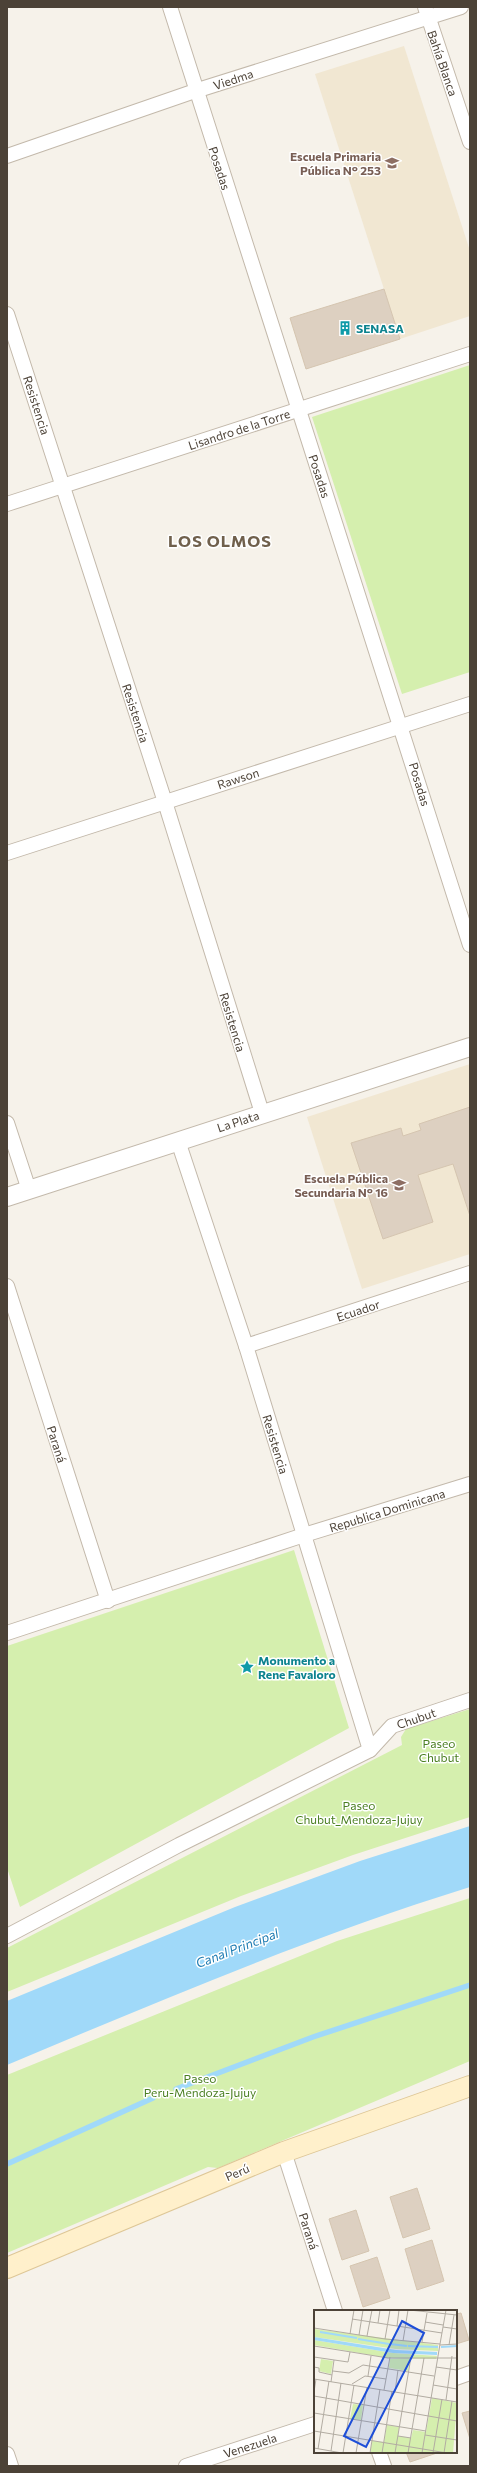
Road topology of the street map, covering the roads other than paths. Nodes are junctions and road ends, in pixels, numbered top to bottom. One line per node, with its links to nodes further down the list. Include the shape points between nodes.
1 (170, 7): 4 (street, Posadas)
2 (461, 7): 3 (street, Viedma)
3 (426, 12): 4 (street, Viedma); 5 (street, Bahía Blanca)
4 (195, 91): 6 (street, Viedma); 9 (street, Posadas)
5 (470, 142)
6 (7, 156)
7 (7, 314): 10 (street, Resistencia)
8 (470, 354): 9 (street, Lisandro de la Torre)
9 (298, 410): 10 (street, Lisandro de la Torre); 13 (street, Posadas)
10 (63, 486): 11 (street, Lisandro de la Torre); 14 (street, Resistencia)
11 (7, 504)
12 (470, 704): 13 (street, Rawson)
13 (401, 726): 14 (street, Rawson); 16 (street, Posadas)
14 (165, 802): 15 (street, Rawson); 18 (street, Resistencia)
15 (7, 853)
16 (470, 945)
17 (470, 1047): 18 (street, La Plata)
18 (262, 1113): 20 (street, La Plata)
19 (7, 1123): 21 (street)
20 (178, 1141): 21 (street, La Plata); 25 (street, Resistencia)
21 (29, 1190): 22 (street, La Plata)
22 (7, 1197)
23 (470, 1273): 25 (street, Ecuador)
24 (7, 1286): 28 (street, Paraná)
25 (246, 1346): 27 (street, Resistencia)
26 (470, 1484): 27 (street, Republica Dominicana)
27 (304, 1535): 28 (street, Republica Dominicana); 31 (street, Resistencia)
28 (108, 1601): 29 (street, Republica Dominicana)
29 (7, 1633)
30 (470, 1700): 31 (street, Chubut, via 392,1726)
31 (370, 1750): 32 (street, via 179,1845)
32 (7, 1936)
33 (470, 2086): 34 (main road, Perú)
34 (284, 2152): 35 (main road, Perú); 36 (street, Paraná)
35 (7, 2268)
36 (335, 2310)
37 (470, 2373): 38 (street)
38 (457, 2378)
39 (314, 2424): 43 (street, Venezuela)
40 (380, 2453): 44 (street)
41 (7, 2454): 42 (street)
42 (11, 2466)
43 (186, 2466)
44 (384, 2466)

